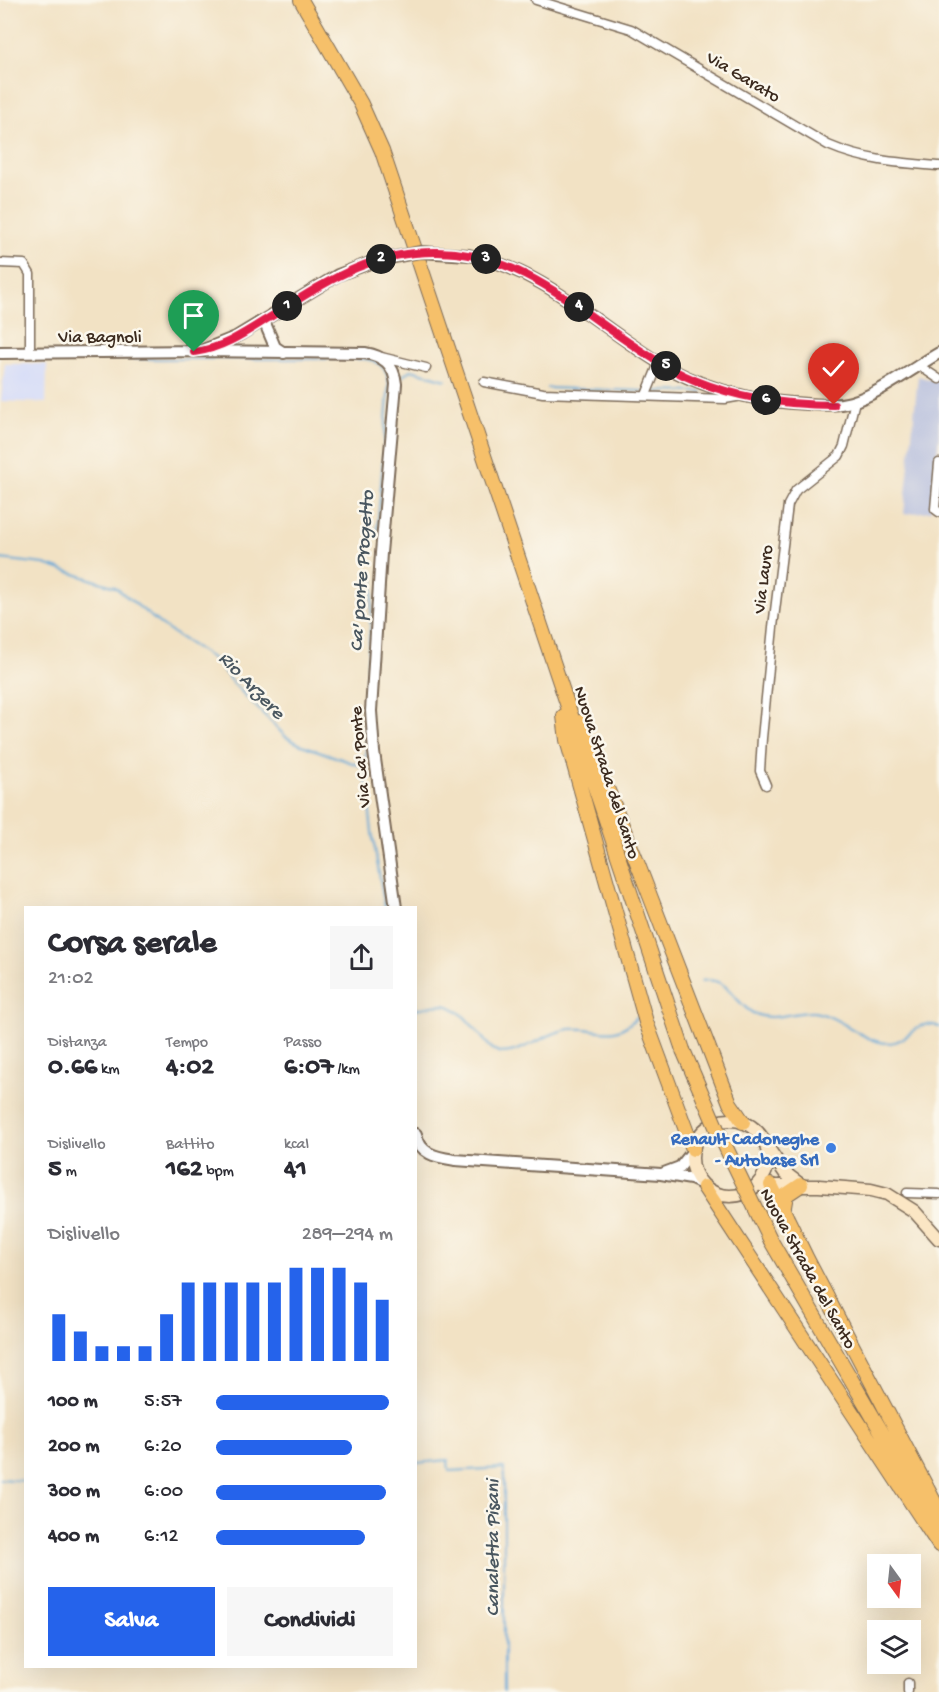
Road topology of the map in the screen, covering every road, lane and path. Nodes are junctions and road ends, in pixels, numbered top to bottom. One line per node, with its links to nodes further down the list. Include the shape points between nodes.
1 (301, 0): 24 (highway, Nuova Strada del Santo, via 361,104 382,151)
2 (536, 0): 3 (street, Via Garato, via 631,29 828,145 852,155)
3 (939, 166)
4 (0, 263): 8 (street, via 24,264 30,274)
5 (264, 321): 6 (street, Via Bagnoli, via 227,342); 9 (street, via 275,347); 12 (street, bridge, via 338,275 375,261 420,252 469,255 531,276)
6 (201, 351): 8 (street, Via Bagnoli); 9 (street, Via Bagnoli)
7 (0, 353): 8 (street, Via Bagnoli)
8 (30, 353)
9 (285, 353): 11 (street, Via Bagnoli)
10 (939, 353): 14 (street)
11 (380, 356): 13 (street, Via Bagnoli); 16 (street, via 391,366)
12 (659, 363): 19 (street); 20 (street)
13 (409, 364): 15 (street, Via Bagnoli); 16 (street)
14 (918, 365): 17 (street); 21 (street)
15 (426, 368)
16 (395, 377): 26 (street, Via Ca' Ponte, via 371,711)
17 (939, 379)
18 (484, 382): 19 (street, via 543,393)
19 (646, 395): 20 (street, via 725,399)
20 (742, 396): 21 (street, via 823,405)
21 (855, 401): 25 (street, Via Lauro, via 839,456 796,490 788,505 761,749 760,771)
22 (939, 463): 23 (street, via 935,501)
23 (939, 512)
24 (559, 681): 27 (highway, via 586,734 726,1093); 30 (highway, via 567,740 603,872 646,1022); 42 (highway, Nuova Strada del Santo, bridge, via 683,1050 725,1147 771,1241)
25 (766, 785)
26 (396, 906)
27 (742, 1122): 28 (main road, via 755,1129); 30 (main road, via 725,1121 708,1127)
28 (766, 1146): 31 (main road); 35 (main road, via 785,1173)
29 (418, 1148): 32 (street, via 455,1160)
30 (693, 1150): 32 (street, via 680,1167); 33 (main road, via 693,1169)
31 (766, 1170): 34 (main road); 36 (main road)
32 (661, 1174): 33 (street)
33 (703, 1185): 36 (main road, via 721,1196); 43 (highway)
34 (771, 1185): 35 (main road); 36 (main road); 39 (highway)
35 (801, 1185): 39 (highway, via 786,1195); 40 (main road, via 887,1194 914,1211)
36 (756, 1187)
37 (907, 1193): 38 (street)
38 (939, 1194)
39 (783, 1212): 41 (highway)
40 (939, 1239)
41 (939, 1510)
42 (939, 1531)
43 (939, 1545)

